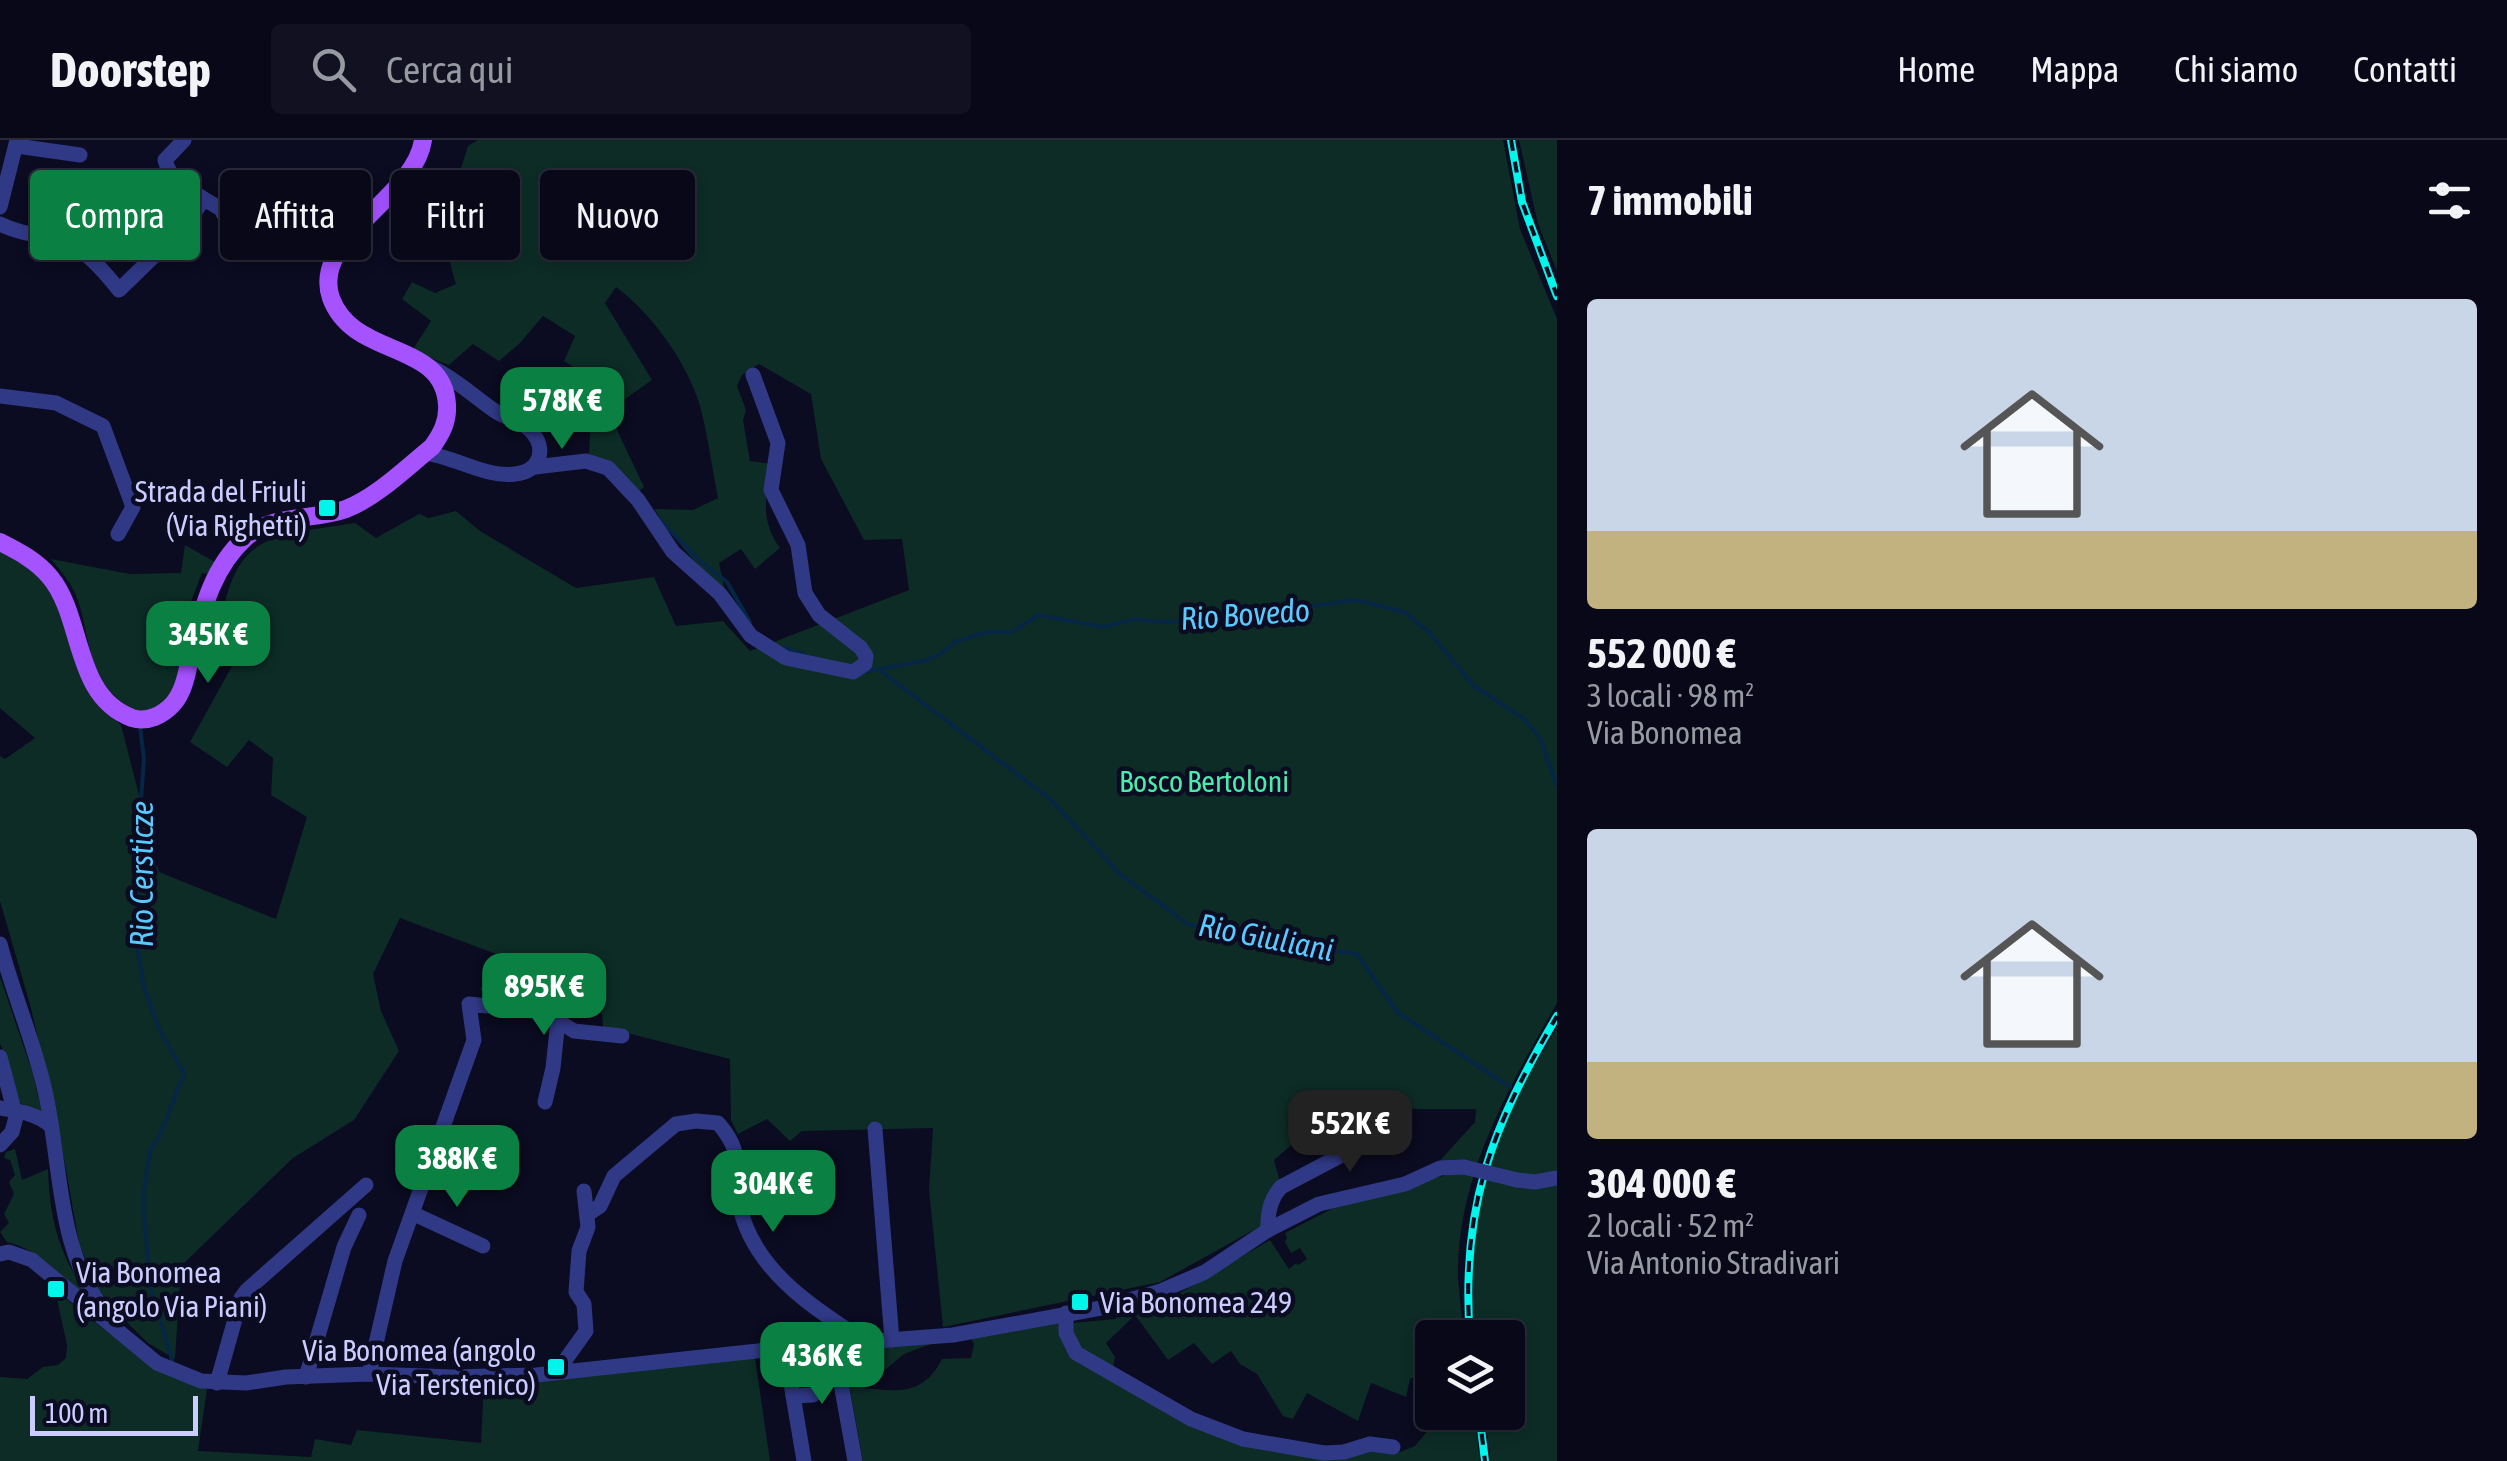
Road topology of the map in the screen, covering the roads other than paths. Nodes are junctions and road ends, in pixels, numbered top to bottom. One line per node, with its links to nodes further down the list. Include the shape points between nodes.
1 (184, 140): 5 (street, via 168,154 166,167)
2 (422, 140): 9 (main road, via 408,172 327,273 346,324)
3 (17, 143): 4 (street); 6 (street)
4 (80, 156)
5 (204, 199): 7 (street); 8 (street, via 119,290 78,248)
6 (0, 207)
7 (220, 208)
8 (0, 224)
9 (431, 367): 12 (main road, via 446,390 447,413 440,436); 13 (street, via 531,430 540,448)
10 (753, 375): 13 (street, via 778,444 771,490 798,545 805,592 819,616 866,656 853,672 786,658 751,636 720,594 672,552 608,468 586,460)
11 (0, 396): 14 (street, via 56,403 103,426 133,507)
12 (424, 454): 13 (street, via 500,474); 15 (main road, via 349,508 248,534 214,576 177,698 148,719 127,716 96,688 50,578)
13 (535, 467)
14 (118, 534)
15 (0, 542)
16 (0, 944): 22 (street)
17 (558, 1020): 18 (street, via 574,1031); 20 (street); 30 (street, via 468,1004 474,1040)
18 (622, 1036)
19 (0, 1057): 21 (street)
20 (545, 1102)
21 (8, 1111): 22 (street, via 31,1112); 25 (street, via 16,1125)
22 (50, 1124): 36 (street, via 74,1257)
23 (1388, 1124): 32 (street, via 1389,1130 1281,1187 1273,1195)
24 (875, 1129): 37 (street)
25 (0, 1145)
26 (1557, 1178): 32 (street, bridge, via 1517,1180 1452,1165 1405,1184 1335,1199)
27 (366, 1185): 44 (street, via 247,1290)
28 (584, 1191): 31 (street)
29 (359, 1214): 43 (street)
30 (414, 1214): 33 (street); 42 (street)
31 (588, 1214): 38 (street, via 600,1206 614,1176 676,1124 718,1122 738,1155 740,1205 754,1248 803,1298); 41 (street, via 576,1292 586,1331)
32 (1268, 1230): 35 (street, via 1181,1283)
33 (483, 1246)
34 (0, 1254): 36 (street, via 35,1262)
35 (1066, 1313): 37 (street); 47 (street, via 1069,1344 1083,1359 1212,1428 1297,1450)
36 (120, 1330): 44 (street, via 172,1371)
37 (892, 1340): 38 (street)
38 (865, 1342): 39 (street)
39 (834, 1345): 40 (street); 49 (street)
40 (785, 1348): 41 (street); 46 (street)
41 (563, 1371): 42 (street)
42 (369, 1374): 43 (street)
43 (306, 1377): 44 (street)
44 (217, 1383)
45 (814, 1394): 46 (street)
46 (793, 1396): 48 (street)
47 (1394, 1447)
48 (804, 1461)
49 (855, 1461)

